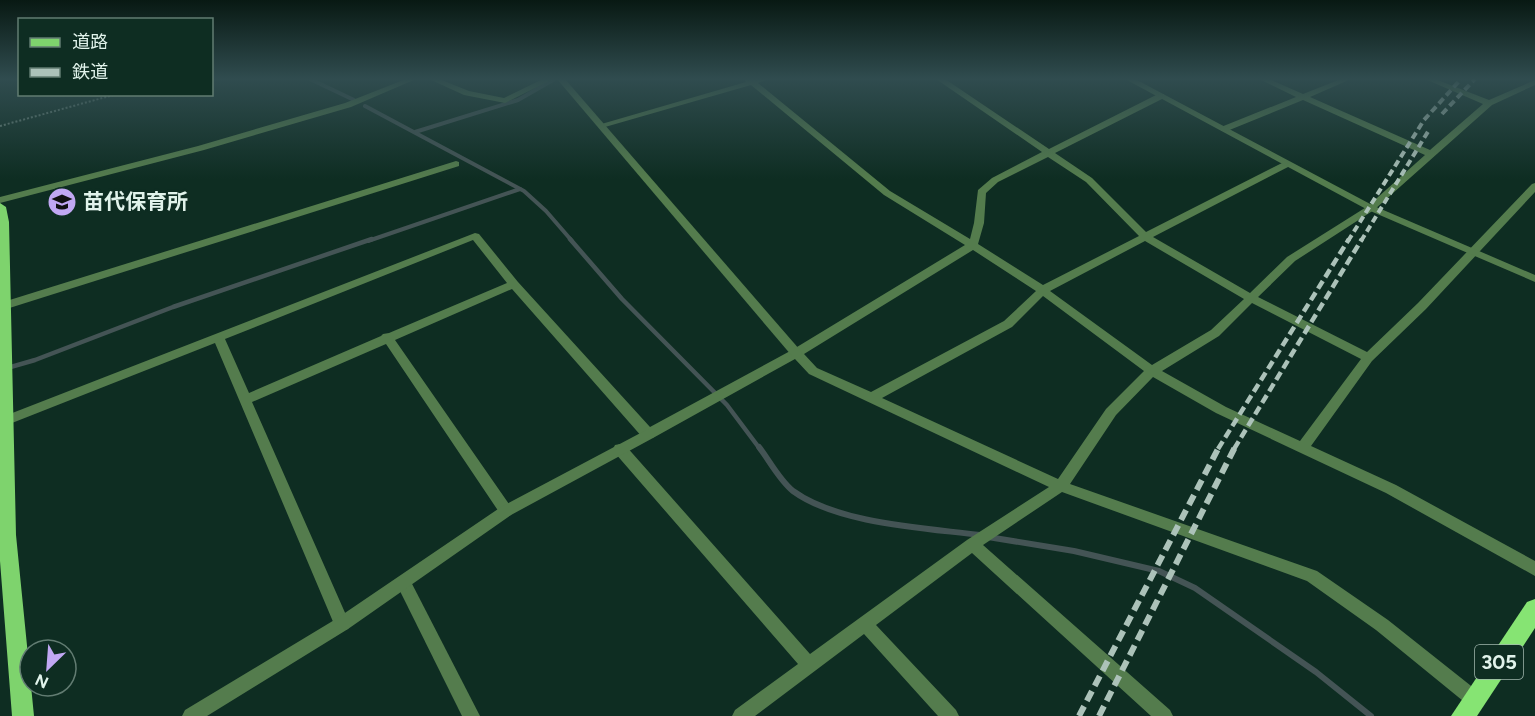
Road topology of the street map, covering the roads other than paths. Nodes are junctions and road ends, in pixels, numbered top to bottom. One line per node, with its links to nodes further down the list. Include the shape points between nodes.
1 (323, 112): 18 (street)
2 (591, 112): 11 (street)
3 (643, 112): 11 (street)
4 (789, 112): 23 (street, via 887,193)
5 (990, 112): 13 (street)
6 (1127, 112): 13 (street)
7 (1192, 112): 12 (street)
8 (1264, 112): 12 (street)
9 (1337, 112): 14 (street)
10 (1478, 112): 14 (street)
11 (602, 125): 32 (street)
12 (1224, 129): 16 (street)
13 (1048, 151): 22 (street, via 1089,180); 23 (street, via 981,192 980,224)
14 (1431, 154): 20 (street)
15 (456, 164): 29 (street)
16 (1287, 164): 20 (street); 22 (street)
17 (1535, 186): 24 (street)
18 (0, 200)
19 (0, 207): 21 (main road)
20 (1371, 208): 24 (street); 28 (street, via 1290,259)
21 (2, 222): 29 (main road)
22 (1145, 237): 27 (street); 28 (street)
23 (973, 245): 27 (street); 32 (street)
24 (1471, 252): 25 (street); 33 (street)
25 (1535, 279)
26 (514, 284): 30 (street, via 475,237); 31 (street); 38 (street)
27 (1043, 290): 34 (street); 35 (street, via 1008,324)
28 (1251, 298): 33 (street); 34 (street, via 1215,333)
29 (2, 306): 37 (main road)
30 (218, 337): 36 (street); 37 (street)
31 (387, 337): 36 (street); 42 (street)
32 (796, 353): 35 (street, via 813,371); 38 (street)
33 (1368, 358): 39 (street)
34 (1152, 371): 39 (street, via 1221,410); 41 (street, via 1111,412)
35 (871, 398): 41 (street)
36 (245, 400): 48 (street)
37 (7, 420): 43 (main road)
38 (648, 434): 40 (street)
39 (1302, 448): 45 (street, via 1391,489)
40 (620, 449): 42 (street); 50 (street)
41 (1061, 486): 44 (street); 51 (street, via 1312,576 1382,625)
42 (506, 511): 46 (street)
43 (4, 538): 52 (main road)
44 (972, 544): 49 (street); 57 (street)
45 (1535, 569)
46 (404, 583): 48 (street); 54 (street)
47 (1535, 609): 51 (highway, 305)
48 (342, 624): 53 (street)
49 (865, 624): 50 (street); 56 (street)
50 (810, 666): 55 (street)
51 (1469, 707)
52 (23, 716)
53 (191, 716)
54 (471, 716)
55 (741, 716)
56 (950, 716)
57 (1164, 716)

